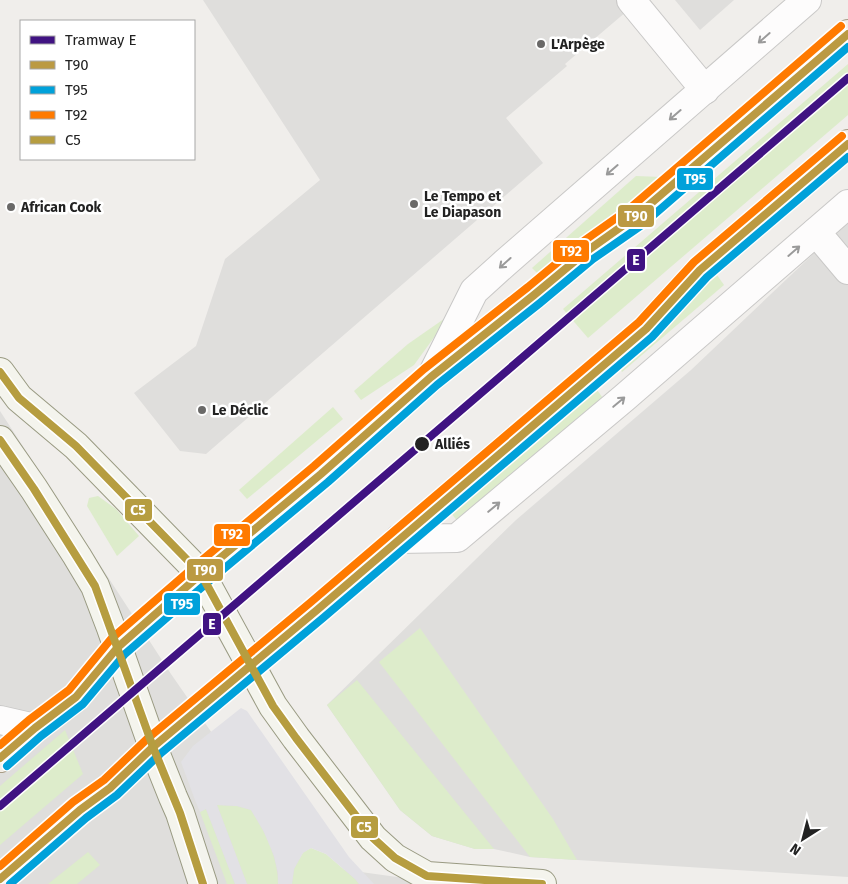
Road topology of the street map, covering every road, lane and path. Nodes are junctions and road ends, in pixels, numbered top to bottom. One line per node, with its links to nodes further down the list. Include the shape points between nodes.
1 (631, 0): 4 (street)
2 (807, 0): 4 (street, one-way to 4)
3 (848, 34): 10 (main road, via 635,217 587,250)
4 (705, 90): 10 (street, one-way to 10, via 474,292)
5 (848, 144): 12 (main road, via 700,270 646,329)
6 (848, 204): 7 (street)
7 (816, 232): 8 (street); 12 (street, one-way to 7, via 457,538)
8 (848, 270)
9 (0, 372): 13 (main road, via 18,398 76,446)
10 (431, 377): 13 (main road)
11 (0, 440): 14 (main road, via 95,586)
12 (399, 539): 15 (main road)
13 (201, 574): 14 (main road); 15 (main road)
14 (118, 647): 17 (main road, via 76,697); 18 (main road)
15 (251, 666): 18 (main road); 22 (main road, via 301,745 373,838 395,858 427,876)
16 (0, 720): 17 (street)
17 (35, 728): 19 (main road)
18 (153, 747): 20 (main road, via 110,788); 21 (main road, via 180,813)
19 (0, 758)
20 (0, 879)
21 (203, 884)
22 (542, 884)

